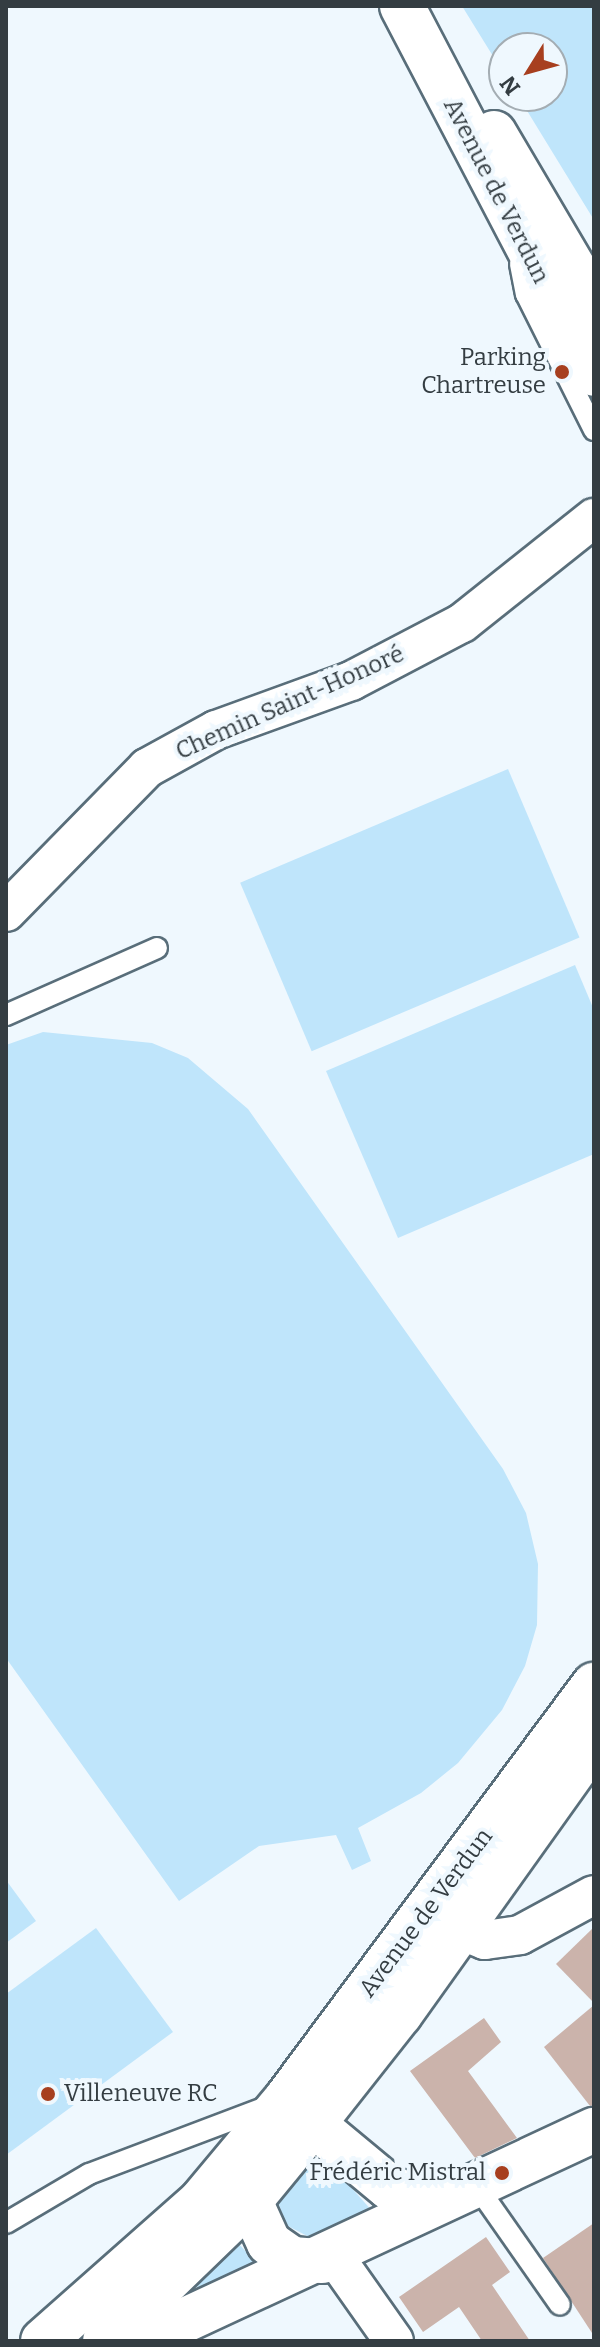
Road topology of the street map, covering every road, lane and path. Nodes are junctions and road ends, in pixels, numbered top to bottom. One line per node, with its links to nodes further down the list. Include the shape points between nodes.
1 (402, 6): 3 (main road, Avenue de Verdun)
2 (414, 6): 4 (main road, Avenue de Verdun)
3 (512, 225): 5 (main road, Avenue de Verdun); 6 (lane, via 526,294)
4 (594, 303)
5 (594, 374)
6 (594, 430)
7 (594, 518): 8 (street, Chemin Saint-Honoré, via 462,623 351,681 216,730 147,768)
8 (6, 912)
9 (157, 948): 10 (lane)
10 (6, 1015)
11 (594, 1685): 15 (main road, Avenue de Verdun)
12 (594, 1742): 14 (main road, Avenue de Verdun)
13 (594, 1895): 14 (street, via 504,1939)
14 (460, 1930): 15 (main road, Avenue de Verdun)
15 (285, 2121): 17 (main road, via 389,2187 417,2198); 18 (main road); 19 (lane, via 89,2174); 23 (main road, via 122,2277)
16 (594, 2130): 17 (main road)
17 (471, 2187): 20 (main road); 21 (lane)
18 (248, 2203): 20 (main road, via 269,2243 292,2259); 24 (main road)
19 (6, 2223)
20 (328, 2258): 22 (main road); 25 (street)
21 (560, 2305)
22 (152, 2339)
23 (43, 2341)
24 (105, 2341)
25 (394, 2341)

